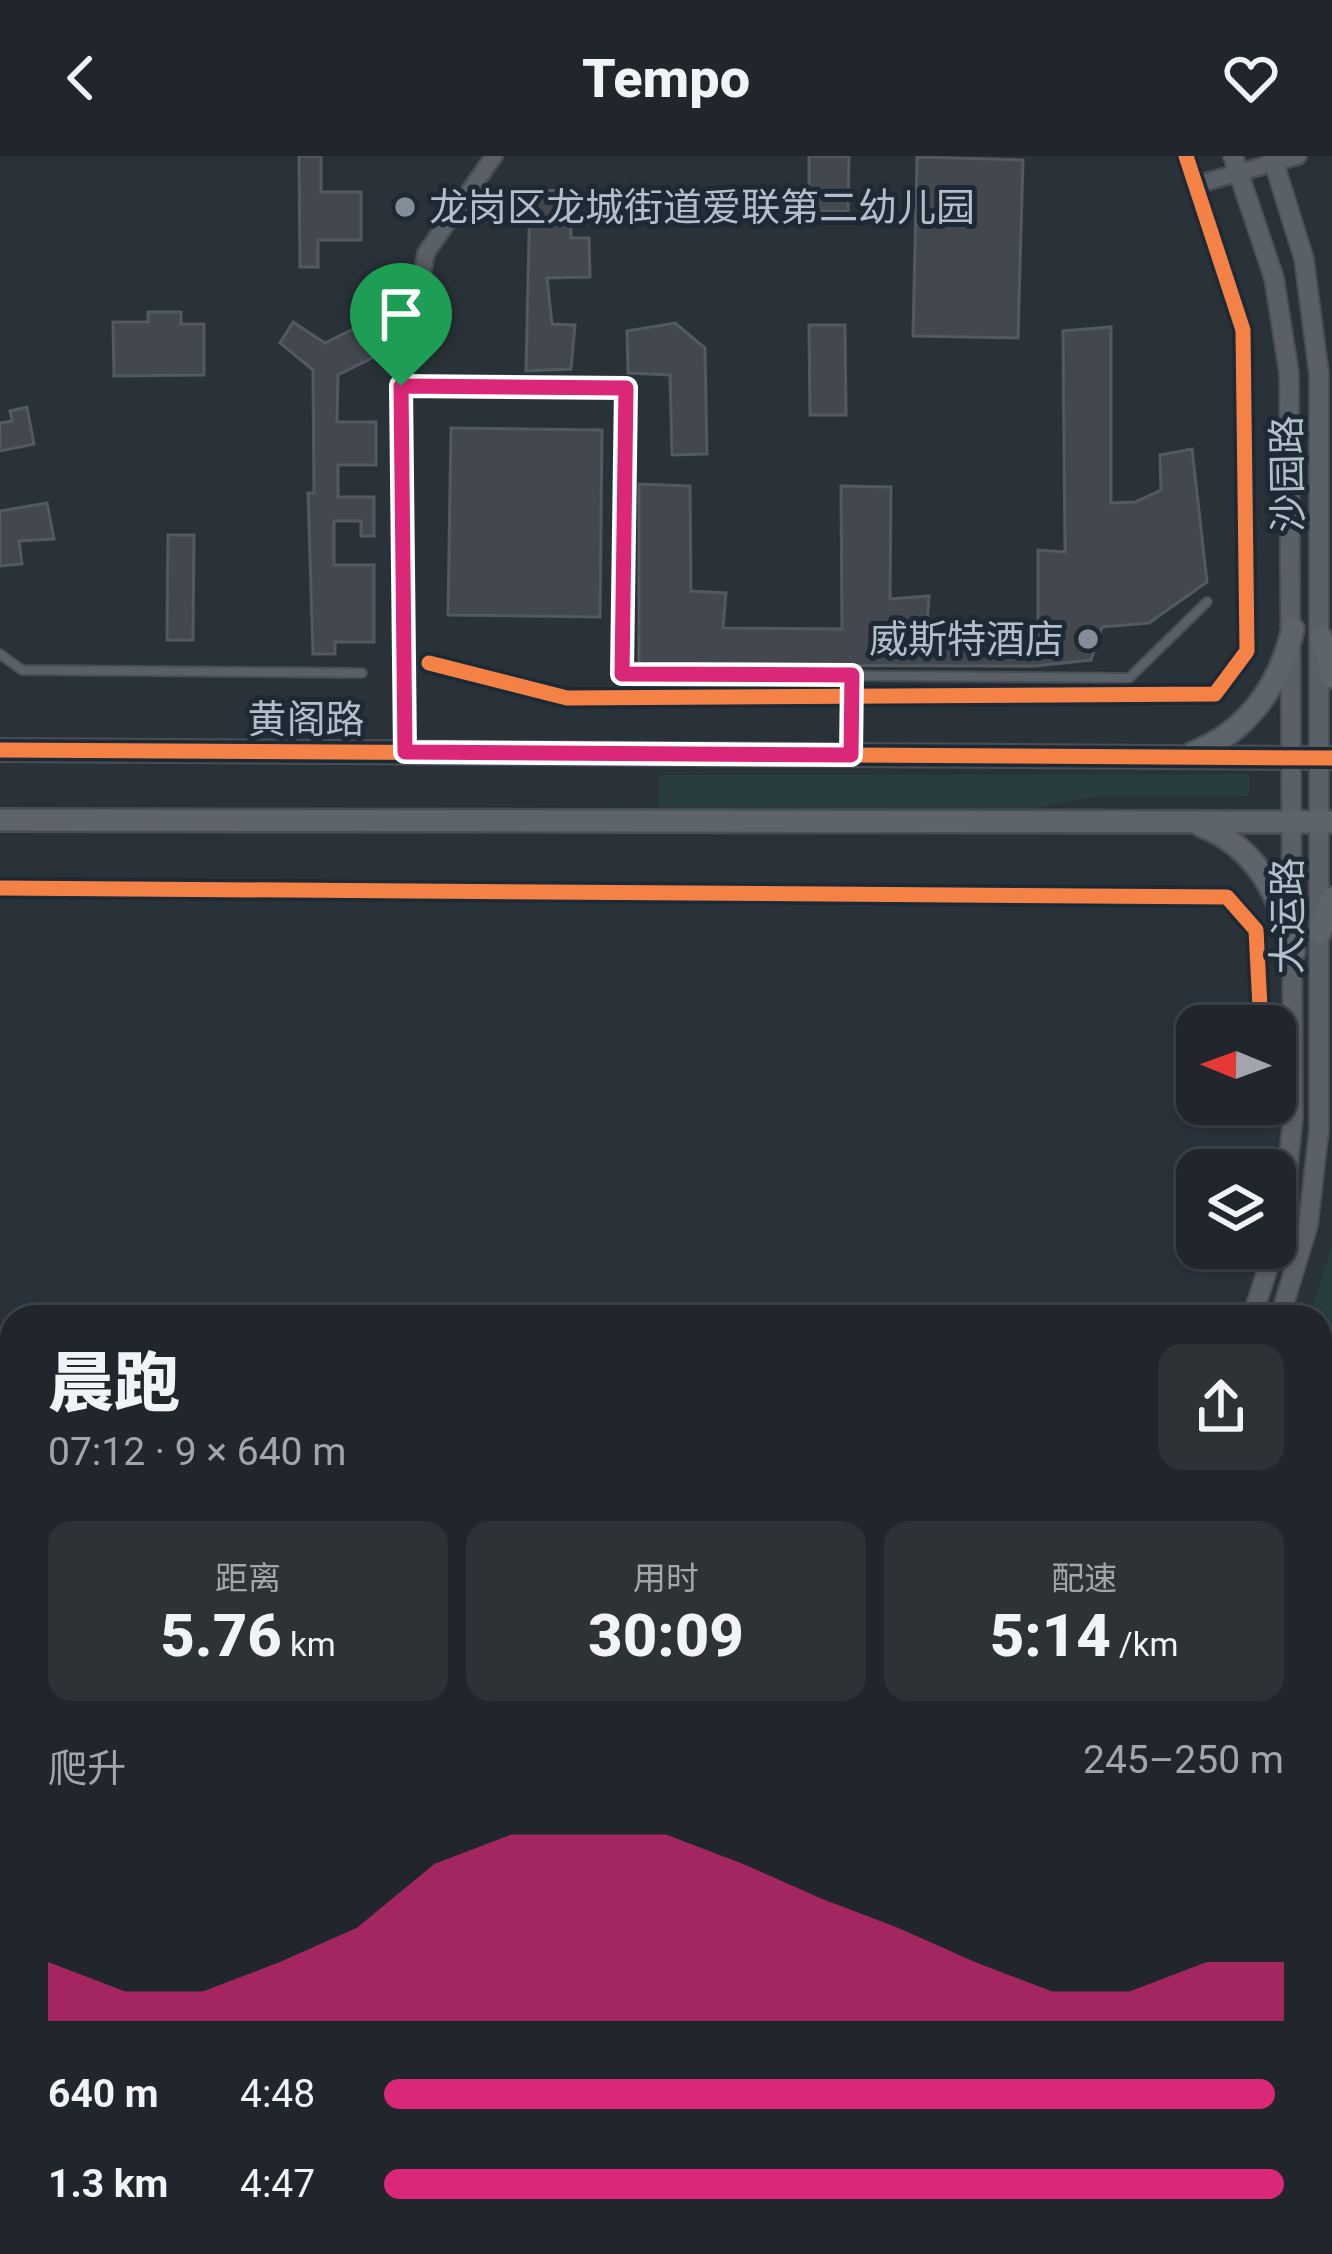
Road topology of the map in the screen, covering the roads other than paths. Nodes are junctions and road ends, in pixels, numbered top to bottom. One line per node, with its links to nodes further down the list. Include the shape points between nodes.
1 (494, 156): 6 (street, via 426,254)
2 (1298, 156): 3 (street)
3 (1273, 159): 4 (street); 9 (street, 沙园路, via 1304,259 1315,334)
4 (1236, 164): 5 (street); 8 (street, 沙园路, via 1261,228 1285,341)
5 (1195, 185)
6 (401, 386): 12 (lane, via 626,388 622,674); 17 (street)
7 (1207, 602): 12 (lane, via 1129,678)
8 (1293, 628): 19 (main road, via 1254,712 1211,746); 20 (street, 沙园路)
9 (1321, 637): 13 (main road); 21 (street, 沙园路)
10 (0, 654): 11 (lane, via 22,670)
11 (362, 673)
12 (852, 675): 18 (lane)
13 (1332, 677)
14 (0, 741): 16 (main road)
15 (0, 751): 16 (main road, 黄阁路)
16 (32, 751): 17 (main road, 黄阁路)
17 (405, 752): 18 (main road, 黄阁路)
18 (851, 755): 19 (main road, 黄阁路)
19 (1182, 757): 20 (main road, 黄阁路)
20 (1293, 758): 21 (main road, 黄阁路); 23 (street, 沙园路)
21 (1326, 758): 22 (street, 沙园路)
22 (1321, 797): 27 (street, 大运路)
23 (1293, 798): 26 (street, 大运路)
24 (0, 820): 25 (main road)
25 (1190, 822): 26 (main road); 30 (main road, via 1253,862 1271,885)
26 (1293, 822): 27 (main road); 30 (street, 大运路)
27 (1326, 822): 29 (street, 大运路)
28 (1332, 898): 29 (main road)
29 (1320, 933): 31 (street, 大运路)
30 (1294, 952): 32 (street, 大运路, via 1290,1172)
31 (1325, 1130): 33 (street, 大运路)
32 (1257, 1305)
33 (1284, 1305)

